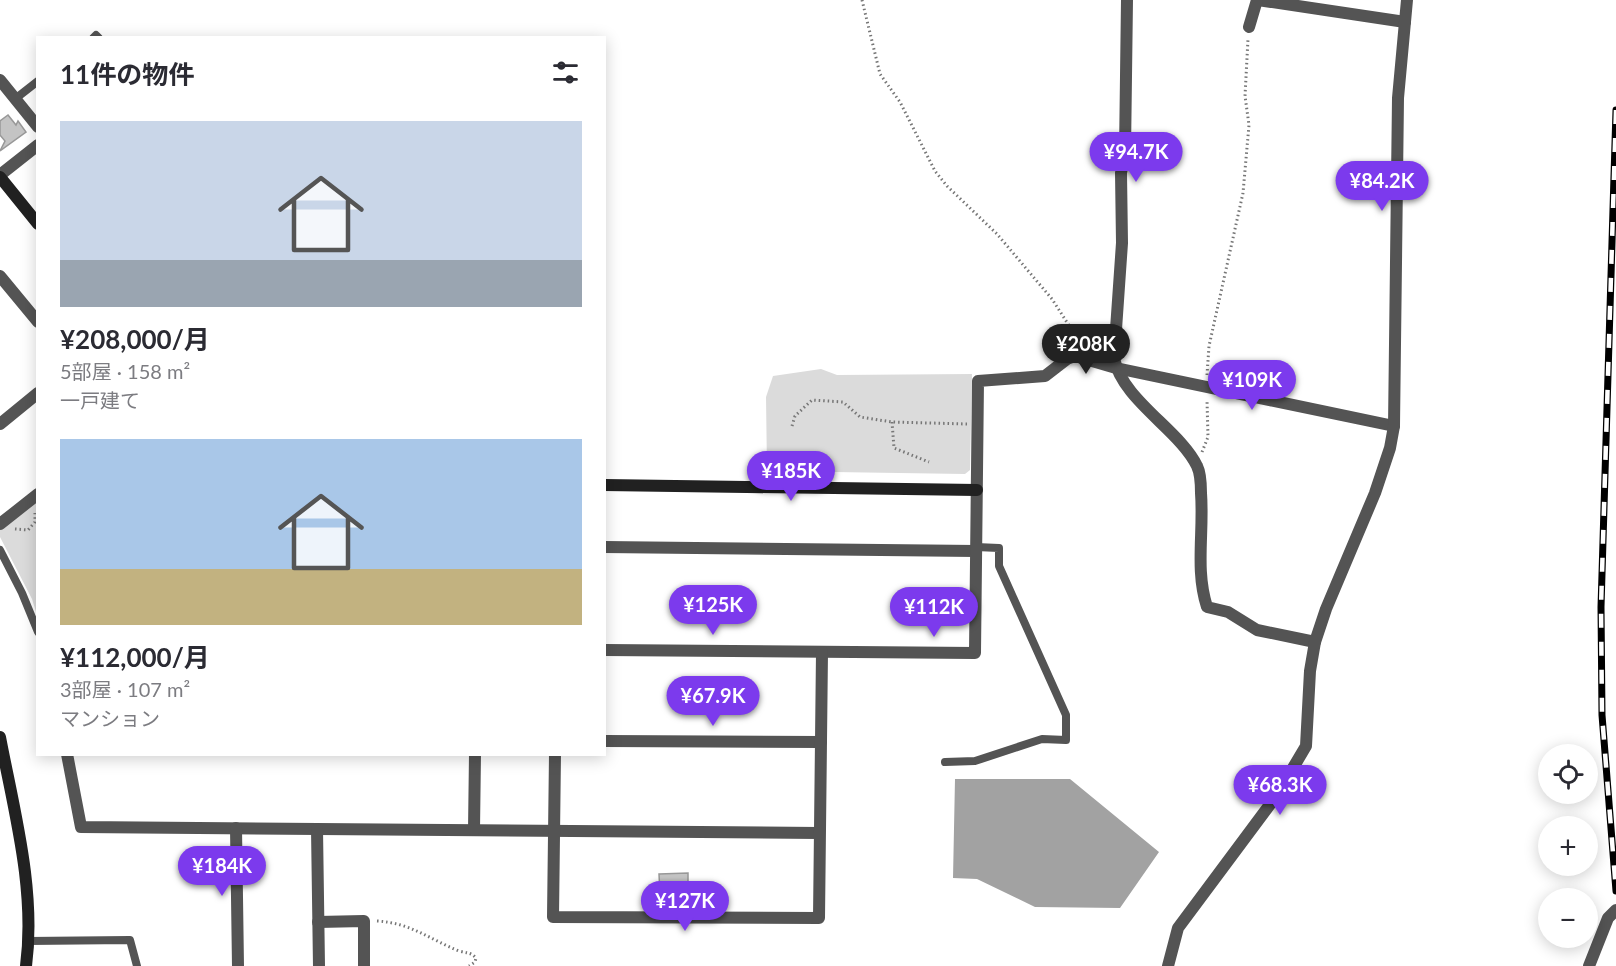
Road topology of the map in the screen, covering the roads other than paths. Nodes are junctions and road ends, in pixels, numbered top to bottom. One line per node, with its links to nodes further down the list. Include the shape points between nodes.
1 (1127, 0): 15 (street)
2 (1258, 0): 4 (street); 5 (street)
3 (1407, 0): 4 (street)
4 (1405, 22): 18 (street, via 1398,98)
5 (1249, 27)
6 (0, 80): 8 (street)
7 (36, 83): 8 (lane)
8 (15, 99): 9 (street)
9 (36, 125)
10 (36, 147): 11 (street)
11 (0, 176): 12 (street)
12 (36, 221)
13 (0, 276): 14 (street)
14 (36, 320)
15 (1116, 368): 18 (street); 20 (street, via 1075,356 1045,376 978,381); 27 (street, via 1134,395 1197,465 1203,523 1200,570 1207,607 1228,612 1257,630)
16 (36, 394): 17 (street)
17 (2, 418)
18 (1394, 426): 27 (street, via 1375,493)
19 (606, 485): 20 (street)
20 (977, 490): 24 (street)
21 (36, 496): 22 (street)
22 (0, 524)
23 (606, 547): 24 (street)
24 (976, 549): 29 (street, via 975,653); 36 (lane, via 999,548 999,566 1066,715 1066,740 1042,739 975,761)
25 (0, 550): 26 (lane)
26 (36, 627)
27 (1315, 642): 50 (street, via 1306,746 1277,795 1178,928)
28 (606, 650): 29 (street)
29 (822, 652): 32 (street)
30 (0, 737): 44 (street, via 27,893)
31 (606, 741): 32 (street)
32 (821, 742): 41 (street)
33 (68, 756): 37 (street, via 81,827)
34 (475, 756): 39 (street)
35 (555, 756): 40 (street)
36 (945, 762)
37 (236, 828): 38 (street); 47 (street)
38 (317, 829): 39 (street); 43 (street)
39 (474, 830): 40 (street)
40 (554, 831): 41 (street); 41 (street, via 553,917 819,918)
41 (819, 833)
42 (1616, 910): 51 (street, via 1608,918)
43 (318, 922): 48 (street); 49 (street, via 364,921)
44 (28, 941): 45 (street); 46 (lane, via 130,940)
45 (26, 966)
46 (137, 966)
47 (238, 966)
48 (319, 966)
49 (364, 966)
50 (1168, 966)
51 (1589, 966)

